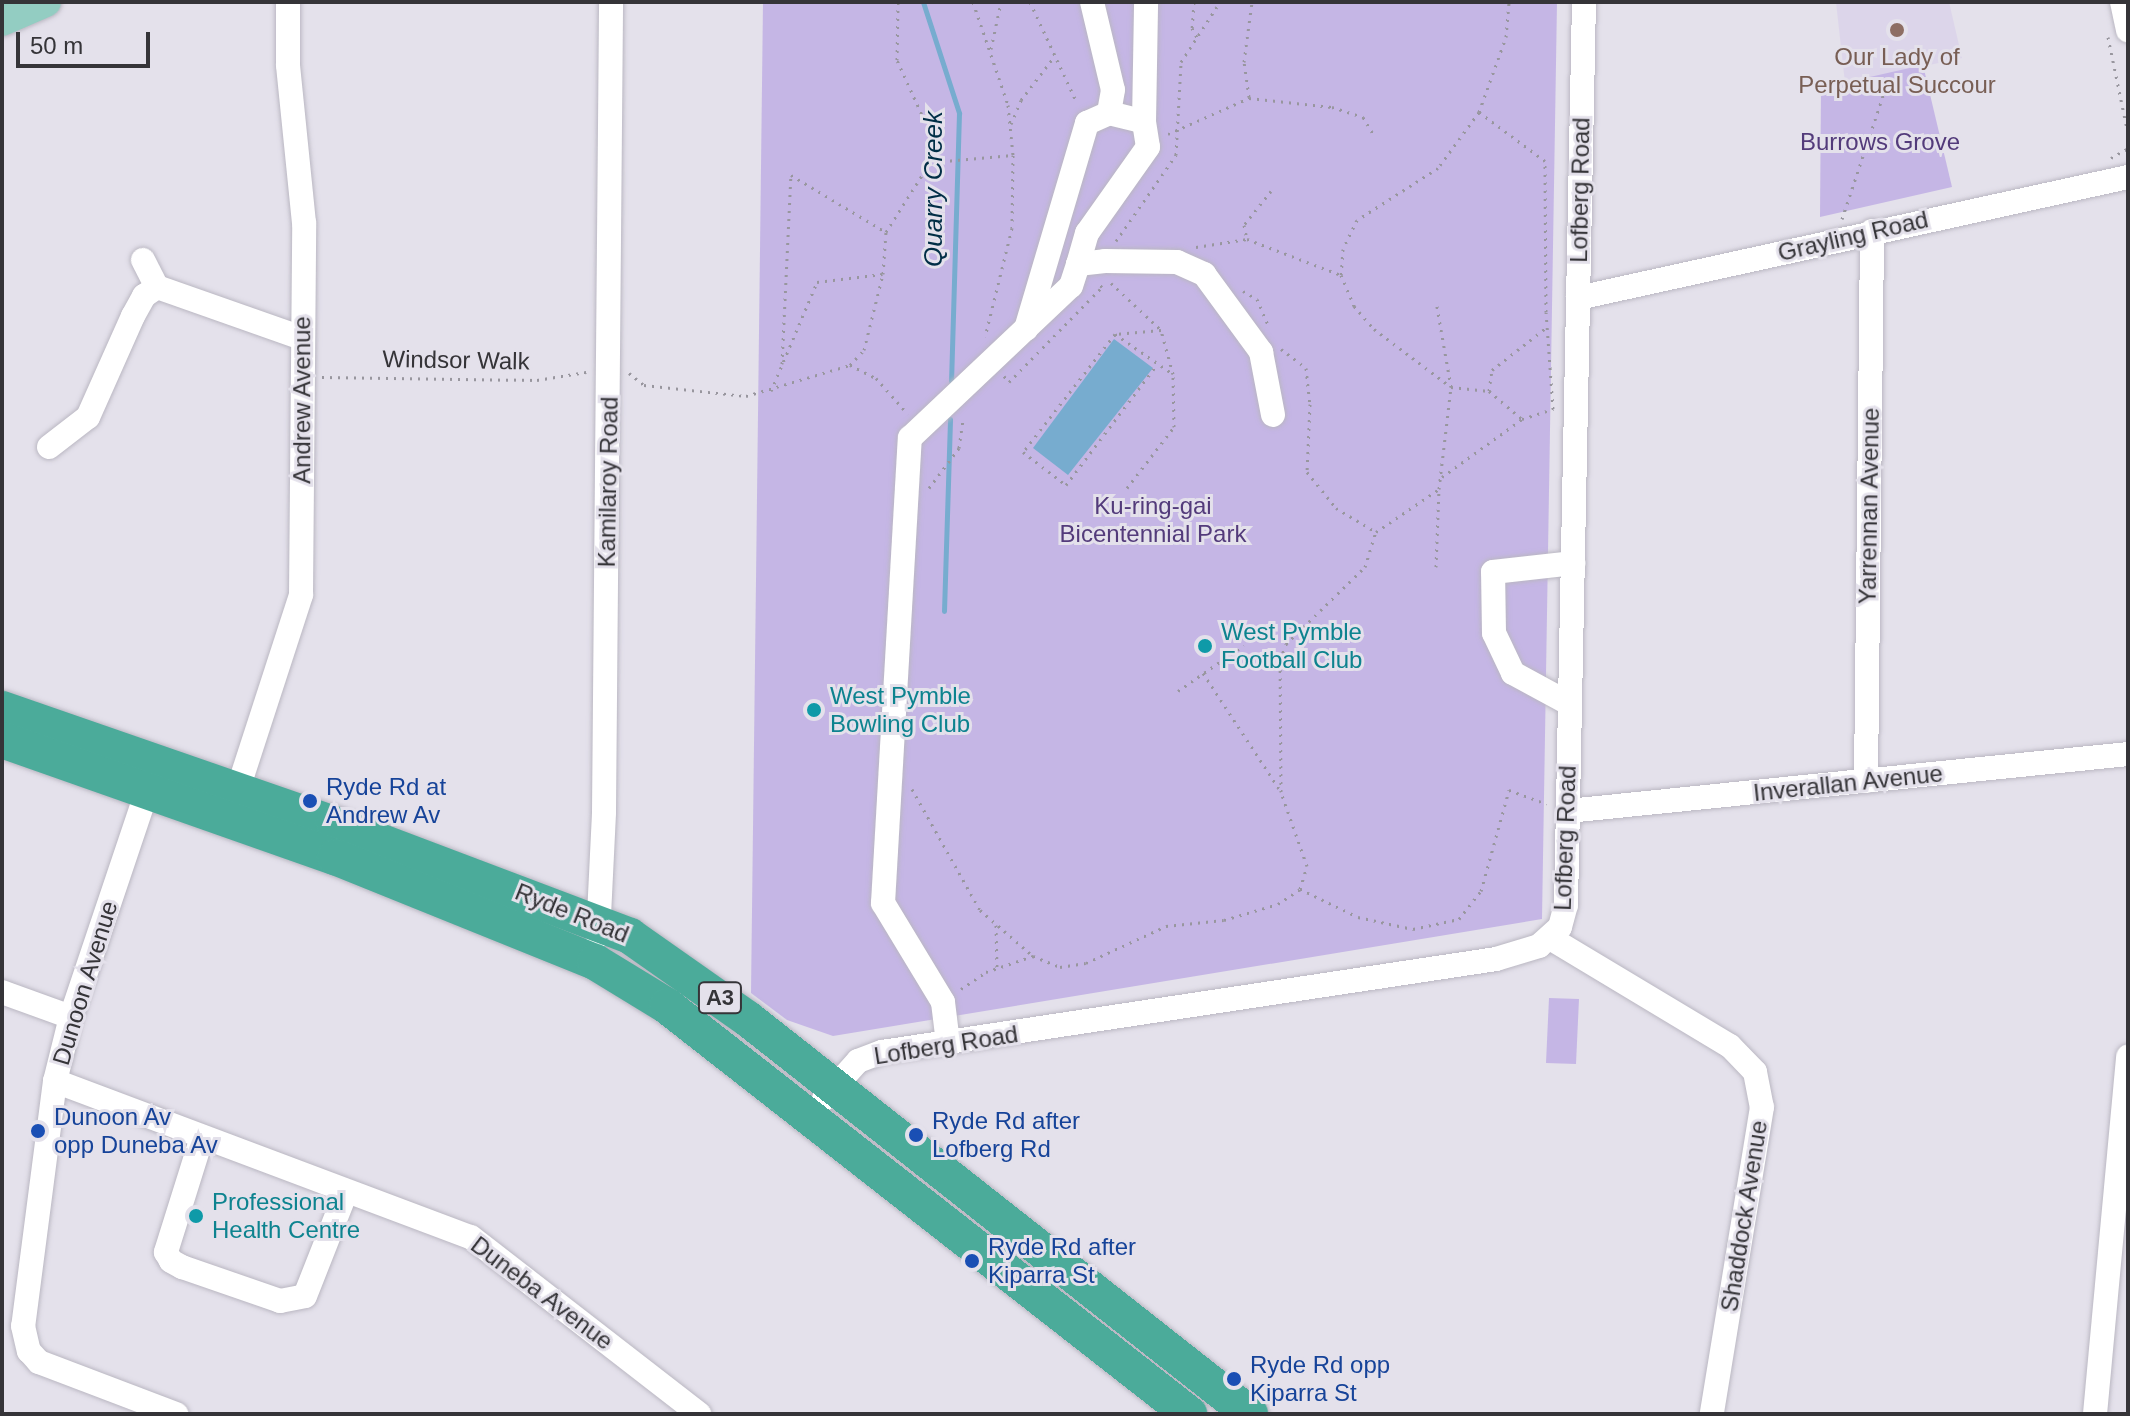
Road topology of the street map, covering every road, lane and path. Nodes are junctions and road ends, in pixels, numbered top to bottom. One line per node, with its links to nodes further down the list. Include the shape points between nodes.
1 (46, 2): 16 (main road)
2 (288, 2): 51 (street, Andrew Avenue, via 288,65 304,223)
3 (611, 2): 56 (street, Kamilaroy Road)
4 (898, 2): 31 (path, via 897,60 938,150)
5 (973, 2): 19 (path)
6 (1001, 2): 19 (path)
7 (1030, 2): 20 (path)
8 (1092, 2): 24 (street, via 1113,90)
9 (1146, 2): 26 (street)
10 (1194, 2): 18 (path, via 1192,28)
11 (1220, 2): 18 (path)
12 (1252, 2): 22 (path, via 1244,62)
13 (1509, 2): 23 (path, via 1506,37)
14 (1584, 2): 45 (street, Lofberg Road)
15 (2122, 2): 17 (street)
16 (2, 21)
17 (2117, 31): 28 (path)
18 (1199, 41): 27 (path, via 1181,62)
19 (990, 52): 25 (path)
20 (1054, 57): 24 (path); 25 (path, via 1021,100)
21 (1889, 78): 34 (path)
22 (1249, 98): 27 (path); 29 (path, via 1332,107 1363,117)
23 (1479, 112): 43 (path, via 1438,168 1357,220 1343,249); 47 (path, via 1545,161)
24 (1098, 118): 26 (street); 48 (street)
25 (1011, 124): 30 (path)
26 (1146, 129): 27 (path); 40 (street, via 1143,156 1087,233)
27 (1177, 133): 41 (path, via 1176,155 1142,199)
28 (2128, 134)
29 (1375, 137)
30 (1013, 155): 31 (path); 55 (path, via 1012,228 978,363)
31 (937, 162): 36 (path)
32 (2128, 177): 35 (street, Grayling Road)
33 (1271, 191): 37 (path, via 1244,225)
34 (1842, 220)
35 (1872, 231): 45 (street, Grayling Road); 81 (street, Yarrennan Avenue)
36 (886, 232): 42 (path); 52 (path, via 791,175)
37 (1247, 239): 38 (path); 43 (path)
38 (1186, 248)
39 (143, 260): 44 (street)
40 (1078, 264): 41 (street); 48 (street, via 1071,286)
41 (1105, 268): 49 (path, via 1122,298); 62 (street, via 1177,262 1204,274 1261,352)
42 (883, 274): 52 (path, via 817,282); 53 (path, via 864,350)
43 (1341, 275): 59 (path, via 1354,306 1374,329)
44 (157, 287): 51 (street); 65 (street, via 144,296 133,316 88,417)
45 (1578, 298): 71 (street, Lofberg Road)
46 (1436, 301): 59 (path)
47 (1547, 327): 61 (path, via 1492,370); 63 (path, via 1553,409)
48 (1026, 329): 55 (street)
49 (1161, 330): 50 (path); 57 (path)
50 (1115, 334): 54 (path); 54 (path, via 1023,452 1066,485)
51 (302, 338): 58 (street, Andrew Avenue)
52 (782, 364): 60 (path)
53 (850, 365): 60 (path); 64 (path, via 876,378)
54 (1156, 366): 57 (path)
55 (983, 368): 64 (street)
56 (609, 372): 58 (path, Windsor Walk, via 537,380); 60 (path, via 633,373 644,385 746,396); 87 (street, Kamilaroy Road)
57 (1173, 374): 68 (path, via 1174,427)
58 (302, 377): 82 (street, Andrew Avenue, via 298,615)
59 (1451, 387): 61 (path); 67 (path)
60 (771, 391)
61 (1489, 391): 63 (path)
62 (1273, 415)
63 (1522, 419): 67 (path)
64 (921, 428): 94 (street, via 910,438 883,903)
65 (49, 447)
66 (959, 448): 70 (path)
67 (1442, 477): 69 (path)
68 (1127, 488)
69 (1439, 489): 72 (path); 84 (path, via 1376,532 1365,567 1286,644 1280,660)
70 (924, 494)
71 (1573, 563): 76 (street, Lofberg Road); 76 (street, via 1493,572 1494,633 1513,673)
72 (1436, 567)
73 (1244, 645): 74 (path)
74 (1203, 673): 75 (path); 84 (path)
75 (1178, 691)
76 (1570, 704): 85 (street, Lofberg Road)
77 (2, 709): 82 (highway, Ryde Road / A3)
78 (2, 740): 83 (highway, Ryde Road / A3)
79 (2128, 754): 81 (street, Inverallan Avenue)
80 (904, 775): 88 (path, via 980,910)
81 (1866, 781): 85 (street, Inverallan Avenue)
82 (238, 789): 87 (highway, Ryde Road / A3)
83 (147, 791): 91 (highway, Ryde Road / A3, via 457,902); 95 (street, Dunoon Avenue)
84 (1281, 792): 86 (path, via 1307,866)
85 (1568, 811): 86 (path, via 1509,790 1481,891 1459,919 1413,929 1358,917); 89 (street, Lofberg Road, via 1564,917)
86 (1300, 889): 90 (path, via 1278,904 1224,920 1166,926 1086,963 1060,967)
87 (600, 921): 91 (street, Kamilaroy Road); 99 (highway, Ryde Road / A3, via 684,971)
88 (996, 925): 90 (path); 92 (path)
89 (1550, 938): 96 (street, Lofberg Road, via 1526,952 1496,959); 108 (street, Shaddock Avenue, via 1730,1046 1755,1072 1762,1107)
90 (1033, 956): 92 (path)
91 (595, 962): 100 (highway, Ryde Road / A3, via 667,1006)
92 (997, 968): 94 (path)
93 (2, 992): 95 (street)
94 (943, 1002): 96 (street)
95 (71, 1017): 98 (street, Dunoon Avenue)
96 (948, 1043): 99 (street, Lofberg Road, via 870,1056)
97 (2128, 1057): 103 (street)
98 (55, 1081): 101 (street, Duneba Avenue); 104 (street, Dunoon Avenue, via 25,1339 39,1362 54,1370)
99 (833, 1087): 100 (street, Lofberg Road); 107 (highway, Ryde Road / A3)
100 (810, 1117): 106 (highway, Ryde Road / A3)
101 (202, 1137): 102 (street, Duneba Avenue); 102 (street, via 166,1252 182,1267 280,1301 305,1296)
102 (346, 1192): 105 (street, Duneba Avenue, via 471,1237)
103 (2118, 1262): 109 (street)
104 (176, 1414)
105 (699, 1414)
106 (1189, 1414)
107 (1250, 1414)
108 (1712, 1414)
109 (2095, 1414)

